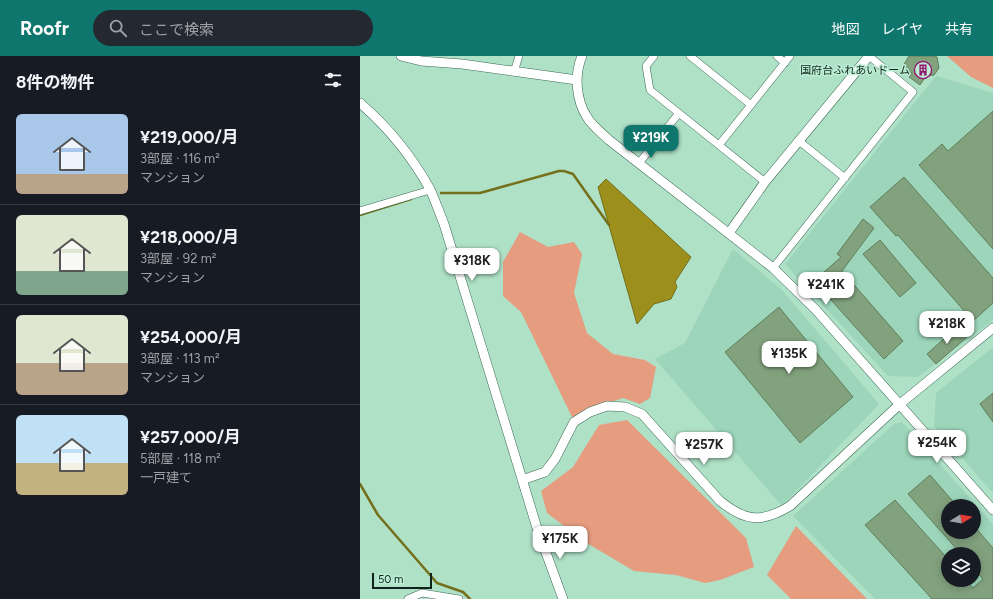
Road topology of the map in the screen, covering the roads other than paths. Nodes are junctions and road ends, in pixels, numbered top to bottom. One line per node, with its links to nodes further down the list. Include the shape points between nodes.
1 (404, 56): 9 (street, via 421,61)
2 (519, 56): 11 (street)
3 (582, 56): 12 (street)
4 (654, 56): 15 (street, via 646,66 650,90)
5 (690, 56): 14 (street)
6 (777, 56): 10 (street)
7 (790, 56): 10 (street)
8 (869, 56): 16 (street); 19 (street, via 913,92)
9 (463, 60): 11 (street)
10 (785, 63): 14 (street)
11 (514, 72): 12 (street)
12 (577, 80): 18 (street, via 580,103 588,118 610,140)
13 (360, 103): 21 (street, via 396,138)
14 (751, 105): 17 (street)
15 (679, 113): 17 (street); 18 (street)
16 (799, 140): 19 (street); 20 (street)
17 (719, 145): 20 (street)
18 (640, 163): 23 (street)
19 (845, 178): 24 (street)
20 (765, 182): 23 (street)
21 (430, 190): 22 (street); 27 (street, via 444,224)
22 (360, 211)
23 (729, 233): 24 (street)
24 (773, 268): 26 (street, via 816,310)
25 (993, 328): 26 (street)
26 (900, 404): 27 (street, via 790,506 778,514 762,519 747,518 720,501 642,414 626,408 599,408 574,422 555,459 545,472); 28 (street)
27 (522, 480): 31 (street)
28 (993, 510)
29 (408, 599): 30 (street, via 422,593)
30 (459, 599)
31 (563, 599)

